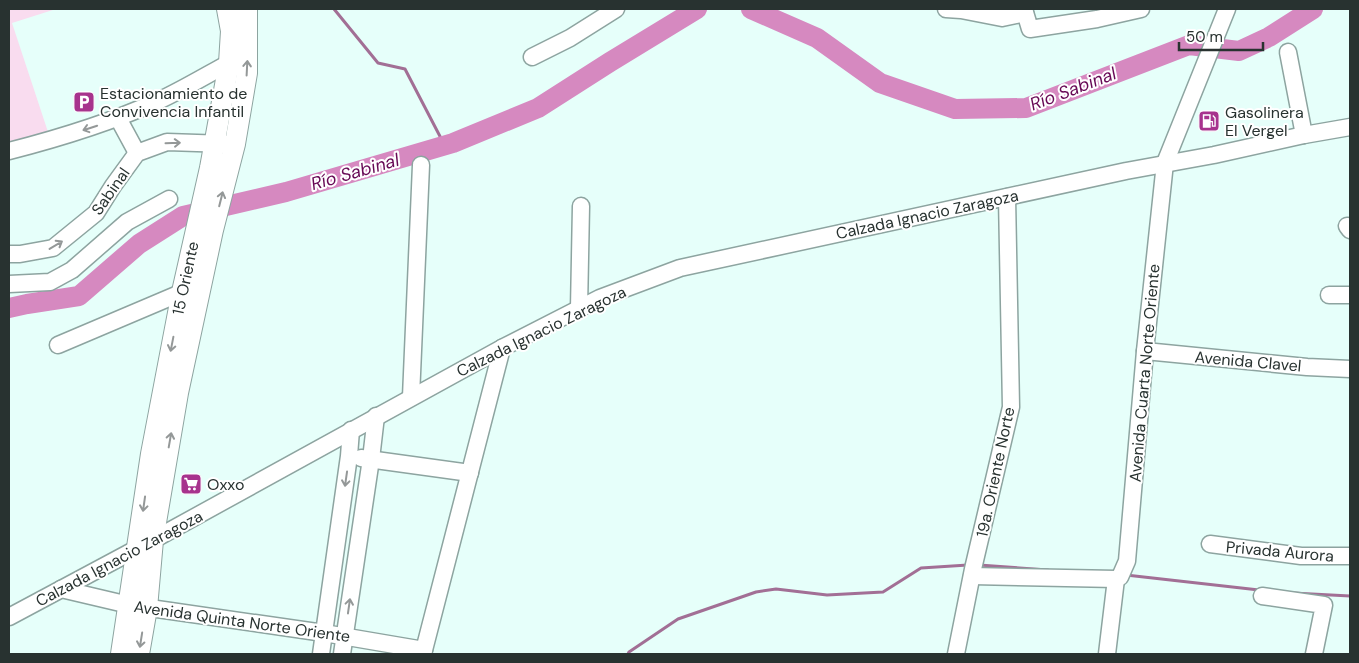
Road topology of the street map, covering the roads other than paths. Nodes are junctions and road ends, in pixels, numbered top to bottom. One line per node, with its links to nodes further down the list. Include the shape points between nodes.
1 (227, 9): 10 (main road, 15 Oriente, via 231,31)
2 (247, 9): 14 (main road, 15 Oriente, one-way to 2, via 247,72)
3 (616, 9): 9 (street)
4 (946, 9): 6 (street, via 1002,18)
5 (1141, 9): 6 (street, via 1030,29)
6 (1025, 11)
7 (1225, 14): 17 (street)
8 (1288, 52): 13 (street)
9 (532, 57)
10 (229, 63): 11 (street); 14 (main road, 15 Oriente)
11 (118, 118): 15 (street, one-way to 15); 16 (street)
12 (1350, 127): 13 (street, Calzada Ignacio Zaragoza)
13 (1304, 135): 17 (street, Calzada Ignacio Zaragoza)
14 (225, 144): 16 (street, Sabinal, one-way to 14, via 167,142); 22 (main road, 15 Oriente)
15 (9, 152)
16 (137, 153): 23 (street, Sabinal, one-way to 16, via 53,248 96,213)
17 (1165, 163): 19 (street, Calzada Ignacio Zaragoza); 32 (street, Avenida Cuarta Norte Oriente)
18 (421, 165): 34 (street)
19 (1007, 197): 29 (street, Calzada Ignacio Zaragoza, via 680,268); 43 (street, 19a. Oriente Norte, via 1011,407)
20 (169, 199): 24 (street, via 127,222 72,270 50,282)
21 (581, 206): 29 (street)
22 (205, 229): 25 (main road, 15 Oriente); 26 (main road, 15 Oriente)
23 (9, 254)
24 (9, 284)
25 (201, 285): 26 (street); 40 (main road, 15 Oriente, one-way to 25)
26 (182, 292): 30 (street); 40 (main road, 15 Oriente, one-way to 40, via 150,454)
27 (1329, 295): 28 (street)
28 (1350, 295)
29 (579, 309): 31 (street, Calzada Ignacio Zaragoza)
30 (58, 345)
31 (502, 348): 34 (street, Calzada Ignacio Zaragoza); 39 (street)
32 (1145, 351): 33 (street, Avenida Clavel); 44 (street, Avenida Cuarta Norte Oriente, via 1127,561)
33 (1350, 369)
34 (411, 397): 35 (street, Calzada Ignacio Zaragoza)
35 (376, 416): 36 (street, Calzada Ignacio Zaragoza); 38 (street)
36 (351, 430): 37 (street); 40 (street, Calzada Ignacio Zaragoza)
37 (349, 456): 38 (street); 49 (street, one-way to 49)
38 (371, 459): 39 (street); 50 (street, one-way to 38)
39 (470, 473): 51 (street)
40 (145, 544): 45 (street, Calzada Ignacio Zaragoza); 47 (main road)
41 (1210, 544): 42 (street, Privada Aurora, via 1301,556)
42 (1350, 556)
43 (972, 573): 44 (street); 56 (street, 19a. Oriente Norte)
44 (1118, 578): 57 (street, Avenida Cuarta Norte Oriente)
45 (61, 589): 47 (street, Avenida Quinta Norte Oriente); 48 (street, Calzada Ignacio Zaragoza)
46 (1262, 596): 58 (street, via 1324,605)
47 (138, 606): 49 (street, Avenida Quinta Norte Oriente); 52 (main road); 53 (main road, one-way to 53)
48 (9, 617)
49 (324, 633): 50 (street, Avenida Quinta Norte Oriente); 54 (street)
50 (345, 636): 51 (street, Avenida Quinta Norte Oriente); 55 (street)
51 (423, 652)
52 (121, 654)
53 (139, 654)
54 (321, 654)
55 (342, 654)
56 (956, 654)
57 (1107, 654)
58 (1314, 654)

